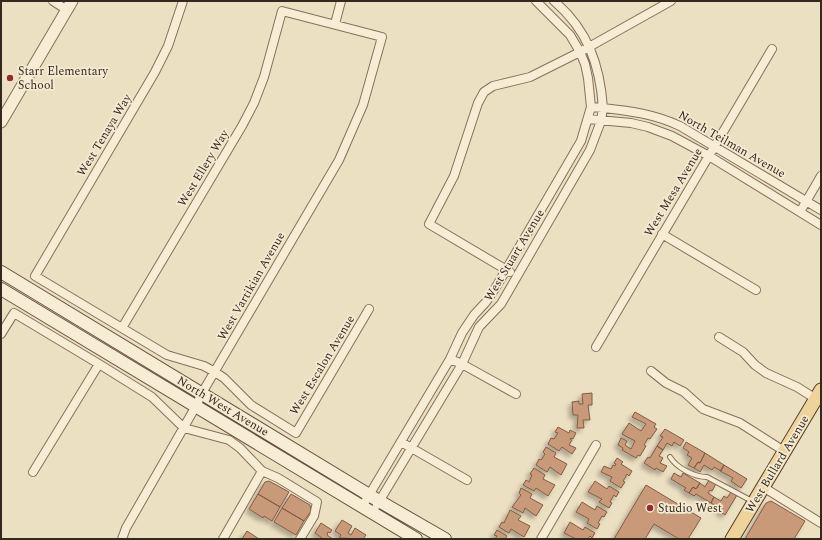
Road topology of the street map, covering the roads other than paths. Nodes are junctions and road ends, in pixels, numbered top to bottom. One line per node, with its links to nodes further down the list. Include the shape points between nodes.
1 (53, 1): 7 (street)
2 (183, 1): 31 (street, West Tenaya Way, via 168,46 155,72 35,276)
3 (341, 1): 8 (street)
4 (536, 1): 11 (street, via 570,36)
5 (554, 1): 9 (street, via 576,24)
6 (671, 1): 9 (street)
7 (70, 5): 16 (street)
8 (335, 24): 31 (street, West Ellery Way, via 282,11 264,77 251,109); 39 (street, West Vartikian Avenue, via 382,37 363,105 339,160)
9 (590, 46): 11 (street); 13 (street, via 599,75)
10 (772, 49): 17 (street, West Mesa Avenue)
11 (580, 52): 12 (street, via 588,78); 25 (street, via 530,77 493,86 484,92 454,176 429,224)
12 (591, 107): 13 (street, North Teilman Avenue); 14 (street, West Stuart Avenue)
13 (603, 108): 15 (street, West Stuart Avenue); 17 (street, North Teilman Avenue, via 633,111 667,120)
14 (588, 119): 15 (street, North Teilman Avenue); 25 (street, West Stuart Avenue, via 581,141 570,162)
15 (601, 120): 18 (street, North Teilman Avenue, via 655,129); 27 (street, West Stuart Avenue, via 590,150)
16 (1, 122)
17 (715, 146): 18 (street, West Mesa Avenue); 20 (street, North Teilman Avenue)
18 (709, 156): 22 (street, North Teilman Avenue); 24 (street, West Mesa Avenue)
19 (821, 176): 20 (street)
20 (806, 201): 21 (street, North Teilman Avenue); 22 (street)
21 (821, 210)
22 (800, 212): 23 (street, North Teilman Avenue)
23 (821, 225)
24 (662, 234): 29 (street); 34 (street, West Mesa Avenue)
25 (506, 270): 27 (street); 35 (street, West Stuart Avenue, via 462,333)
26 (1, 272): 40 (main road, North West Avenue)
27 (516, 276): 37 (street, West Stuart Avenue, via 501,304 479,327)
28 (1, 289): 43 (main road, North West Avenue)
29 (756, 290)
30 (369, 309): 39 (street, West Escalon Avenue, via 296,433 251,405)
31 (122, 328): 39 (street, via 167,355)
32 (1, 334): 36 (street, via 14,313)
33 (718, 337): 42 (street, via 743,352 766,373)
34 (596, 347)
35 (450, 359): 37 (street); 45 (street, West Stuart Avenue)
36 (99, 364): 44 (street, via 152,397); 51 (street)
37 (462, 364): 41 (street); 47 (street, West Stuart Avenue)
38 (651, 371): 48 (street, via 666,383 684,392 703,409 740,423)
39 (215, 372): 40 (street, West Vartikian Avenue)
40 (202, 393): 43 (street, West Vartikian Avenue); 54 (main road, North West Avenue)
41 (516, 394)
42 (818, 394): 48 (main road, West Bullard Avenue)
43 (196, 406): 44 (street, West Vartikian Avenue); 56 (main road, North West Avenue)
44 (184, 428): 50 (street, via 229,440); 59 (street, West Vartikian Avenue)
45 (401, 442): 47 (street); 54 (street, West Stuart Avenue)
46 (596, 445): 64 (street)
47 (412, 447): 52 (street); 54 (street, West Stuart Avenue)
48 (784, 451): 53 (main road, West Bullard Avenue)
49 (670, 457): 55 (lane, via 675,464 698,477 707,477)
50 (262, 471): 60 (street); 61 (street, via 317,502 314,516)
51 (33, 472)
52 (466, 480)
53 (763, 487): 55 (main road, West Bullard Avenue); 57 (street)
54 (374, 498): 56 (street, West Stuart Avenue); 56 (street, West Stuart Avenue); 63 (main road, North West Avenue)
55 (754, 502): 65 (main road, West Bullard Avenue)
56 (368, 510): 58 (main road, North West Avenue)
57 (821, 523)
58 (402, 535): 62 (main road, North West Avenue)
59 (122, 539)
60 (222, 539)
61 (300, 539)
62 (416, 539)
63 (445, 539)
64 (541, 539)
65 (732, 539)

